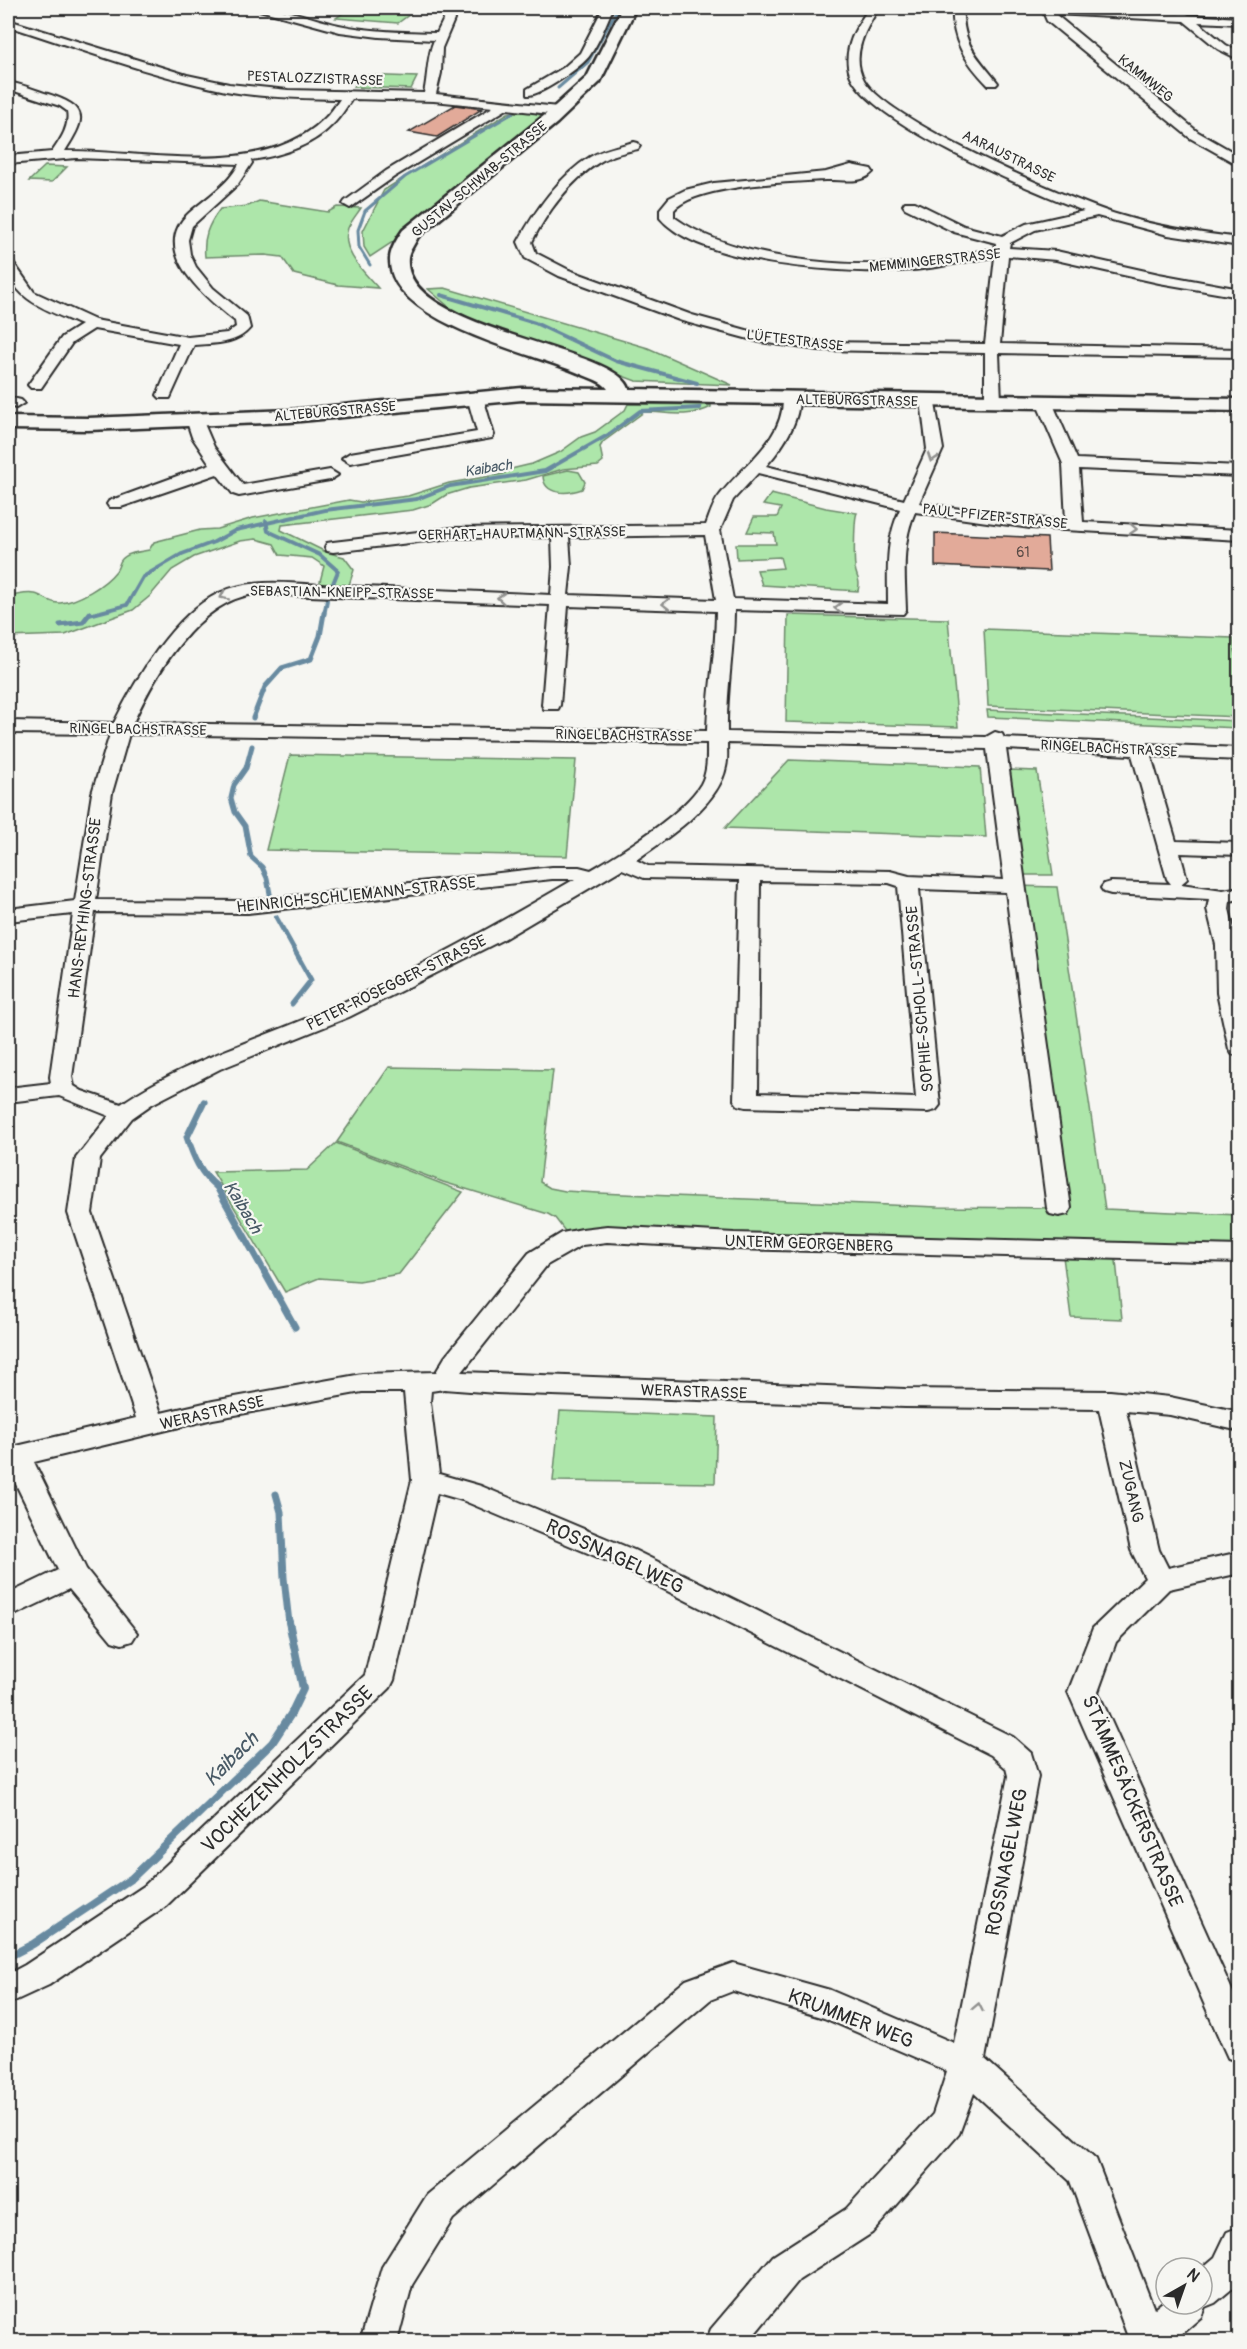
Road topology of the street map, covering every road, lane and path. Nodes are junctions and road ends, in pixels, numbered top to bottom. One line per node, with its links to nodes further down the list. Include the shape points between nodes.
1 (257, 8): 12 (street, via 340,29)
2 (454, 8): 12 (street)
3 (608, 8): 16 (street, via 585,56)
4 (629, 8): 20 (street, GUSTAV-SCHWAB-STRASSE, via 594,79)
5 (874, 8): 29 (street, AARAUSTRASSE, via 857,33 851,59 860,84 876,99 916,127 1048,192)
6 (958, 8): 14 (street, via 957,27 967,54)
7 (1175, 8): 9 (street)
8 (1053, 9): 9 (street); 25 (street, KAMMWEG, via 1051,19 1127,83 1194,135)
9 (1185, 17): 10 (street); 13 (street)
10 (1239, 21)
11 (8, 23): 17 (street, PESTALOZZISTRASSE, via 218,86 275,93)
12 (441, 37): 18 (street, via 434,55 435,73)
13 (1239, 57)
14 (992, 83)
15 (10, 88): 22 (street, via 64,103 74,110 68,135)
16 (531, 92)
17 (350, 95): 18 (street, PESTALOZZISTRASSE); 24 (street, via 336,117 316,133 273,152)
18 (429, 97): 19 (street, PESTALOZZISTRASSE)
19 (505, 105): 20 (street, PESTALOZZISTRASSE); 27 (street, via 390,174)
20 (558, 111): 38 (street, GUSTAV-SCHWAB-STRASSE, via 410,234 399,256 400,271 409,288 427,306)
21 (634, 146): 36 (street, LÜFTESTRASSE, via 585,165 531,227 525,242 530,255 564,273 687,318 760,338 819,346)
22 (56, 155): 23 (street); 24 (street)
23 (8, 160)
24 (241, 160): 35 (street, via 246,163 239,178 186,225 181,245 204,290 242,319 243,328 231,337)
25 (1239, 162)
26 (827, 176): 31 (street, MEMMINGERSTRASSE, via 690,193 674,201 667,209 667,218 719,245 826,266 913,266)
27 (350, 204)
28 (910, 205): 31 (street)
29 (1099, 212): 30 (street, AARAUSTRASSE, via 1151,227); 31 (street, via 1031,227)
30 (1239, 242)
31 (1002, 247): 33 (street, MEMMINGERSTRASSE); 36 (street)
32 (8, 265): 34 (street, via 24,296)
33 (1239, 293)
34 (91, 324): 35 (street); 40 (street, via 67,340)
35 (188, 341): 42 (street)
36 (992, 349): 37 (street, LÜFTESTRASSE); 47 (street)
37 (1239, 353)
38 (550, 355): 39 (street, GUSTAV-SCHWAB-STRASSE); 43 (street, GUSTAV-SCHWAB-STRASSE, via 610,379 618,386)
39 (579, 372): 41 (street, via 581,380); 43 (street, GUSTAV-SCHWAB-STRASSE)
40 (36, 385)
41 (565, 394): 43 (street, ALTEBURGSTRASSE); 44 (street, ALTEBURGSTRASSE)
42 (165, 395)
43 (611, 395): 45 (street, ALTEBURGSTRASSE)
44 (475, 397): 50 (street, ALTEBURGSTRASSE, via 324,414); 52 (street, via 486,435)
45 (790, 399): 46 (street, ALTEBURGSTRASSE); 55 (street, via 785,427)
46 (929, 401): 47 (street, ALTEBURGSTRASSE); 59 (street, one-way to 59, via 935,449)
47 (993, 401): 48 (street, ALTEBURGSTRASSE)
48 (1044, 402): 49 (street, ALTEBURGSTRASSE); 53 (street)
49 (1239, 405)
50 (194, 419): 51 (street, ALTEBURGSTRASSE); 54 (street)
51 (8, 423)
52 (350, 458)
53 (1071, 464): 56 (street); 60 (street)
54 (217, 466): 57 (street, via 239,491); 58 (street, via 178,484)
55 (756, 468): 59 (street, PAUL-PFIZER-STRASSE); 61 (street, via 726,498)
56 (1239, 471)
57 (330, 475)
58 (115, 504)
59 (908, 506): 60 (street, PAUL-PFIZER-STRASSE, via 985,518); 66 (street, SEBASTIAN-KNEIPP-STRASSE, one-way to 66, via 896,545 897,610)
60 (1075, 525): 63 (street, PAUL-PFIZER-STRASSE, one-way to 63)
61 (712, 530): 62 (street, GERHART-HAUPTMANN-STRASSE); 66 (street, PETER-ROSEGGER-STRASSE)
62 (560, 531): 64 (street, GERHART-HAUPTMANN-STRASSE, via 428,534); 65 (street)
63 (1239, 535)
64 (333, 547)
65 (559, 602): 66 (street, SEBASTIAN-KNEIPP-STRASSE, one-way to 65); 67 (street); 69 (street, SEBASTIAN-KNEIPP-STRASSE, one-way to 69, via 264,589 230,593 211,604 174,641 141,686)
66 (725, 605): 70 (street, PETER-ROSEGGER-STRASSE)
67 (551, 705)
68 (8, 727): 69 (street, RINGELBACHSTRASSE)
69 (120, 729): 70 (street, RINGELBACHSTRASSE); 84 (street, HANS-REYHING-STRASSE, via 96,813)
70 (717, 736): 71 (street, RINGELBACHSTRASSE); 76 (street, PETER-ROSEGGER-STRASSE, via 717,766 710,785 663,832)
71 (996, 741): 72 (street, RINGELBACHSTRASSE); 90 (street)
72 (1140, 750): 73 (street, RINGELBACHSTRASSE); 74 (street)
73 (1239, 754)
74 (1169, 847): 75 (street); 79 (street)
75 (1239, 849)
76 (621, 861): 77 (street, SOPHIE-SCHOLL-STRASSE, via 645,872); 78 (street, PETER-ROSEGGER-STRASSE)
77 (750, 875): 80 (street, SOPHIE-SCHOLL-STRASSE, via 890,877); 80 (street, SOPHIE-SCHOLL-STRASSE, via 746,1100 928,1105)
78 (597, 877): 84 (street, HEINRICH-SCHLIEMANN-STRASSE, via 542,874 249,908); 89 (street, PETER-ROSEGGER-STRASSE, via 416,975 341,1012 212,1064)
79 (1177, 879)
80 (908, 882): 81 (street, SOPHIE-SCHOLL-STRASSE)
81 (1010, 886)
82 (1111, 888): 83 (street)
83 (1232, 894): 86 (street, via 1220,899 1218,909 1227,945 1228,993)
84 (85, 906): 85 (street, HEINRICH-SCHLIEMANN-STRASSE); 87 (street, HANS-REYHING-STRASSE, via 61,1077)
85 (8, 915)
86 (1239, 1049)
87 (63, 1089): 88 (street); 89 (street)
88 (8, 1095)
89 (124, 1113): 95 (street, PETER-ROSEGGER-STRASSE, via 88,1158 81,1213)
90 (1059, 1208)
91 (1239, 1254): 92 (street, UNTERM GEORGENBERG, via 888,1246 607,1234 582,1237 571,1239 538,1259 454,1363)
92 (431, 1382): 93 (street, WERASTRASSE, via 893,1398); 95 (street, WERASTRASSE, via 362,1383); 97 (street, VOCHEZENHOLZSTRASSE, via 417,1402)
93 (1110, 1400): 94 (street, WERASTRASSE, via 1170,1406); 100 (street, ZUGANG, via 1145,1550)
94 (1239, 1422)
95 (152, 1425): 96 (street)
96 (12, 1456): 99 (street)
97 (426, 1480): 103 (street, VOCHEZENHOLZSTRASSE, via 379,1680 155,1896); 105 (street, ROSSNAGELWEG, one-way to 97, via 1023,1776 1020,1762 1002,1746 624,1557 471,1493)
98 (1239, 1562): 100 (street)
99 (74, 1574): 101 (street); 102 (street)
100 (1160, 1580): 104 (street, STÄMMESÄCKERSTRASSE, via 1103,1636 1083,1692)
101 (8, 1607)
102 (122, 1633)
103 (8, 1990)
104 (1239, 2047)
105 (967, 2064): 109 (street, KRUMMER WEG, via 830,2005 733,1977 698,1990 440,2206 395,2280); 110 (street, KRUMMER WEG, via 1084,2171); 111 (street, ROSSNAGELWEG, via 947,2123 859,2221 786,2268)
106 (1239, 2244): 107 (street, via 1228,2269)
107 (1214, 2281)
108 (1174, 2316): 110 (street)
109 (378, 2338)
110 (1145, 2340)
111 (724, 2342)

